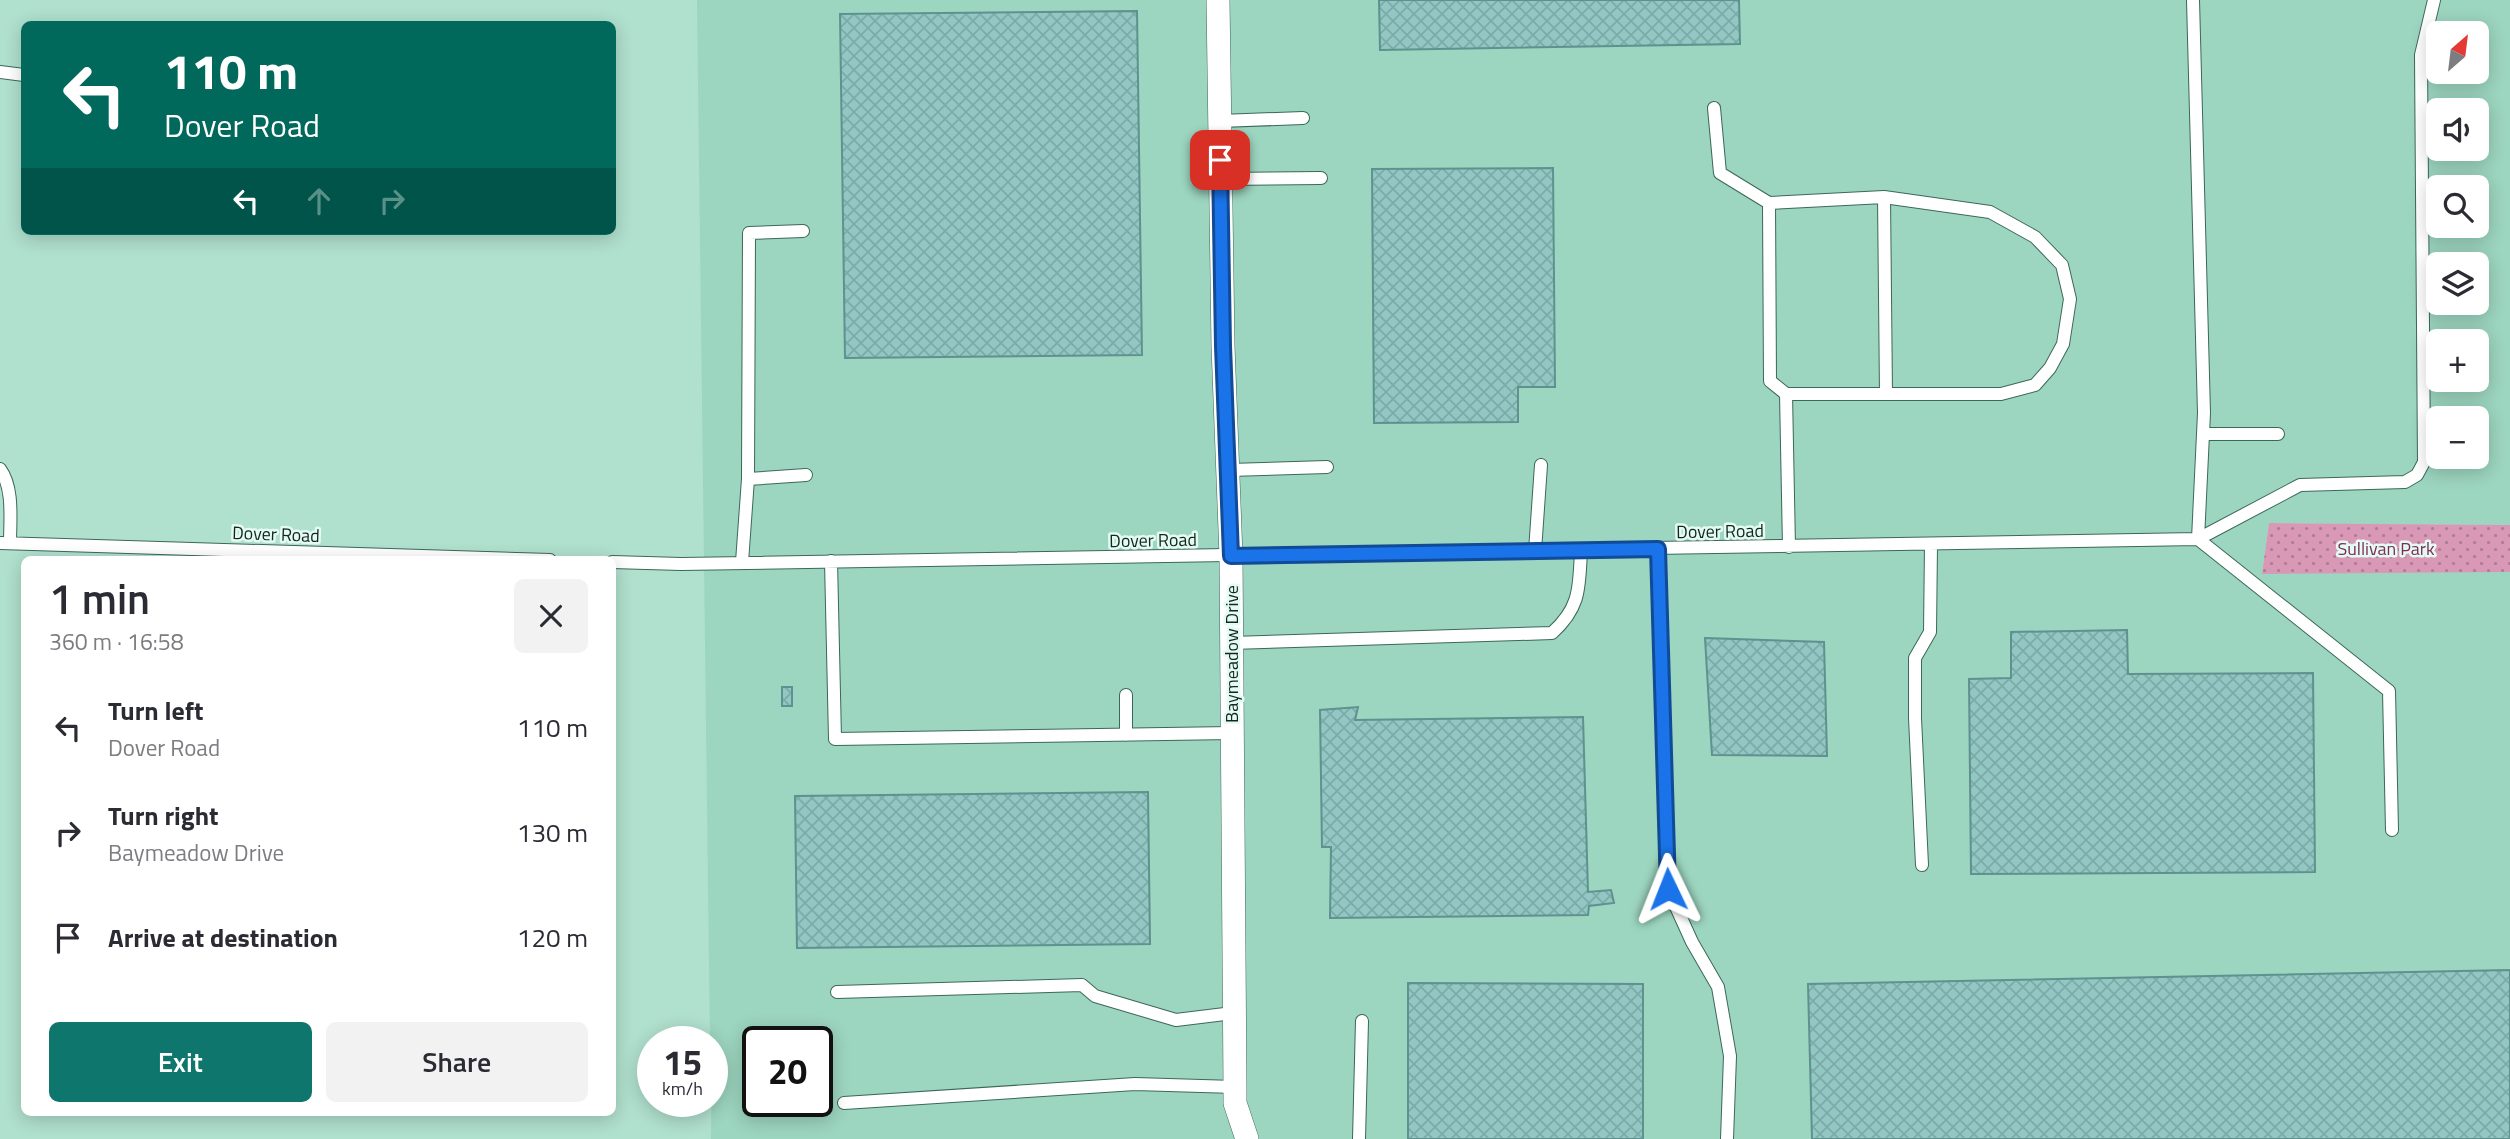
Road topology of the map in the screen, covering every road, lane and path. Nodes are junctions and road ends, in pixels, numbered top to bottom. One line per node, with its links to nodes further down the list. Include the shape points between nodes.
1 (1218, 0): 8 (street, Baymeadow Drive)
2 (2193, 0): 17 (lane)
3 (2434, 0): 24 (lane, via 2421,55 2424,462 2417,475 2405,482 2300,485)
4 (0, 72): 5 (lane)
5 (21, 75)
6 (1714, 108): 12 (lane, via 1720,173)
7 (1303, 118): 8 (lane)
8 (1220, 121): 10 (street, Baymeadow Drive)
9 (1321, 178): 10 (lane)
10 (1221, 179): 21 (street, Baymeadow Drive)
11 (1884, 197): 12 (lane); 15 (lane); 15 (lane, via 1990,212 2035,237 2062,265 2070,299 2063,344 2035,385 2001,394)
12 (1769, 203): 14 (lane, via 1770,381)
13 (803, 231): 23 (lane, via 749,233)
14 (1786, 394): 15 (lane); 27 (lane)
15 (1886, 394)
16 (2278, 434): 17 (lane)
17 (2203, 435): 24 (lane)
18 (1541, 465): 29 (lane)
19 (1327, 467): 21 (lane)
20 (0, 469): 25 (lane, via 10,503)
21 (1228, 470): 32 (street, Baymeadow Drive)
22 (806, 475): 23 (lane)
23 (748, 479): 35 (lane)
24 (2198, 540): 26 (lane, Dover Road); 40 (lane, via 2389,691)
25 (5, 543): 31 (lane, Dover Road)
26 (1931, 545): 27 (lane, Dover Road); 41 (lane, via 1930,632 1915,658)
27 (1789, 547): 28 (lane, Dover Road)
28 (1658, 549): 30 (lane, Dover Road); 49 (lane, via 1668,889 1718,987 1730,1056)
29 (1535, 551): 30 (lane, Dover Road); 32 (lane, Dover Road)
30 (1581, 551): 36 (lane, via 1579,590 1568,619 1552,633)
31 (422, 556)
32 (1231, 556): 33 (lane, Dover Road); 36 (street, Baymeadow Drive)
33 (831, 561): 35 (lane, Dover Road); 39 (lane, via 835,739)
34 (616, 562): 35 (lane, Dover Road)
35 (742, 562)
36 (1231, 643): 38 (street, Baymeadow Drive)
37 (1126, 695): 39 (lane)
38 (1231, 733): 39 (lane); 43 (street, Baymeadow Drive)
39 (1126, 735)
40 (2392, 830)
41 (1922, 865)
42 (837, 992): 43 (lane, via 1082,985 1095,996 1176,1020)
43 (1233, 1013): 45 (street, Baymeadow Drive)
44 (1362, 1021): 48 (lane)
45 (1235, 1087): 46 (lane, via 1135,1084); 47 (street, Baymeadow Drive, via 1235,1103)
46 (844, 1103)
47 (1247, 1139)
48 (1359, 1139)
49 (1727, 1139)

